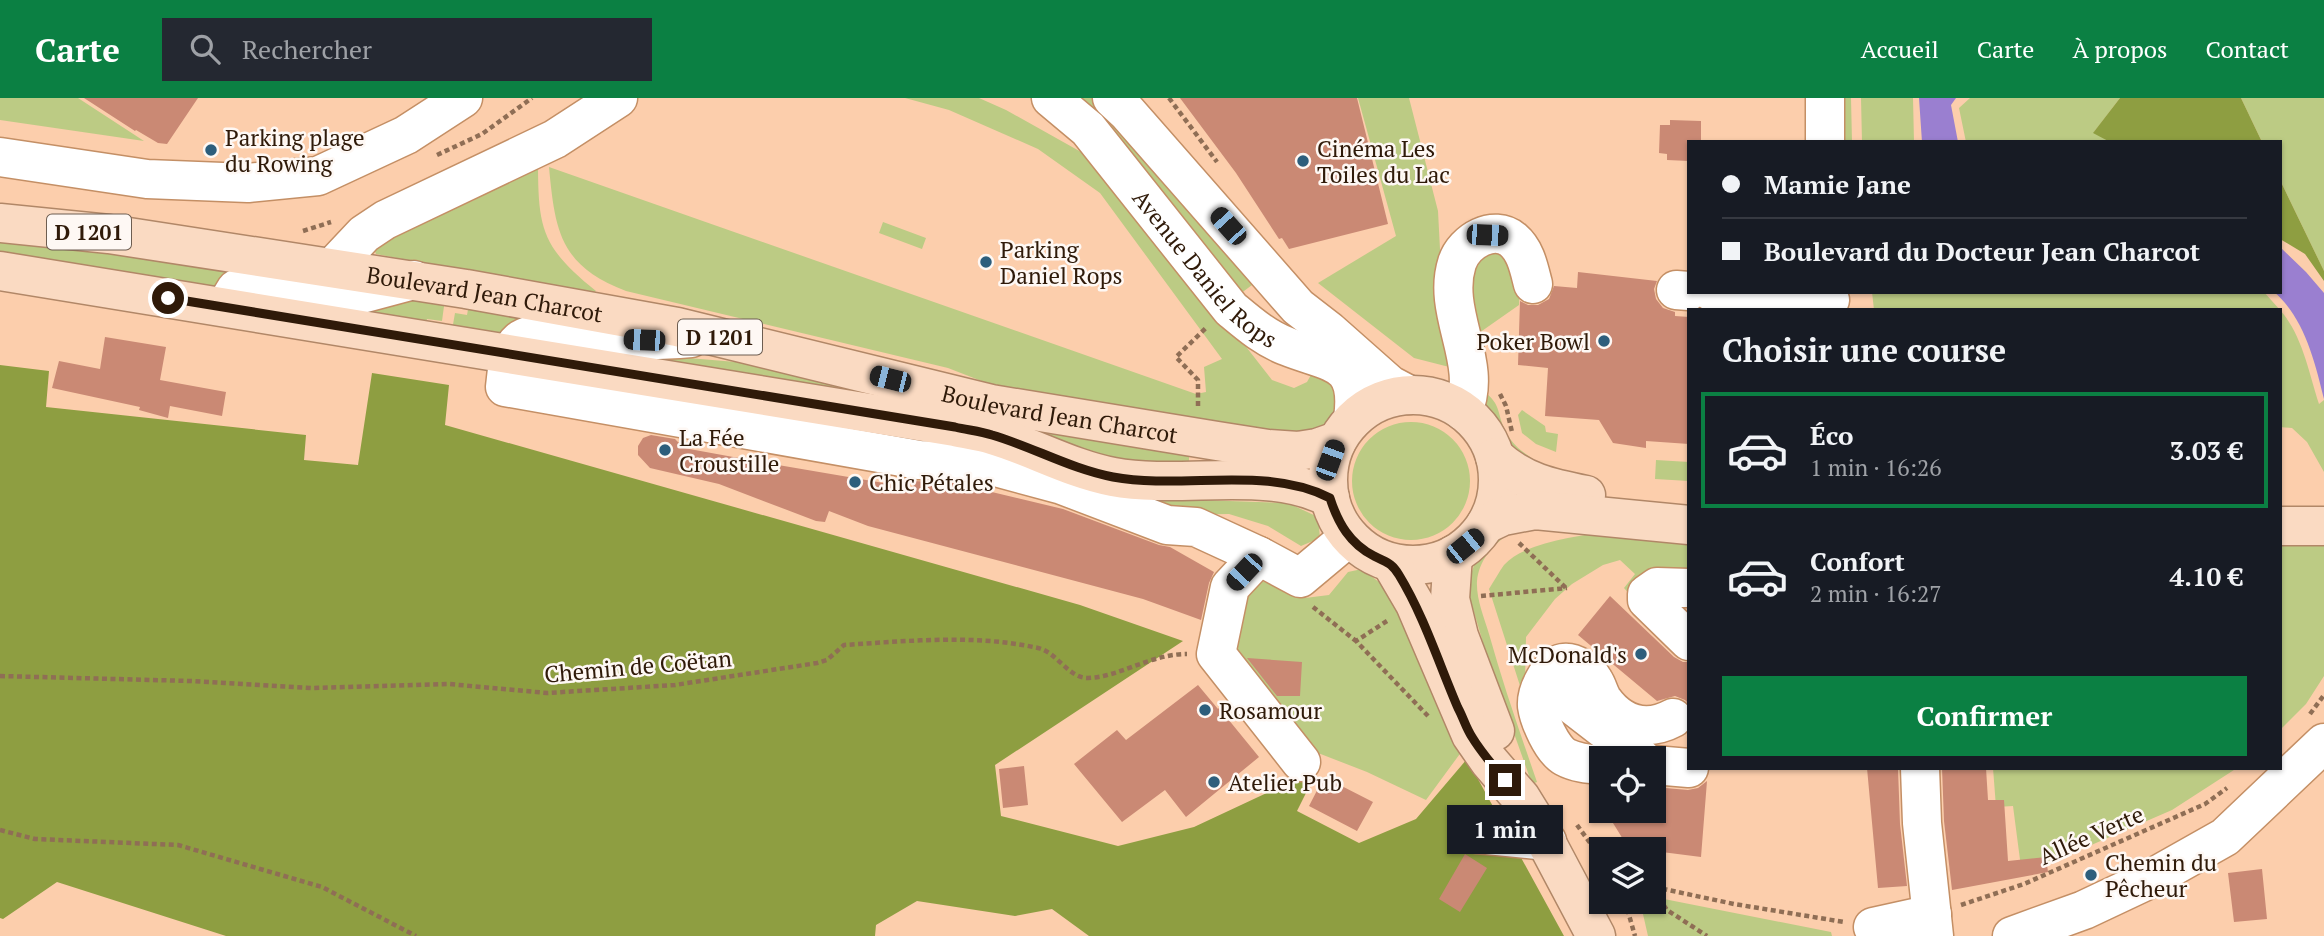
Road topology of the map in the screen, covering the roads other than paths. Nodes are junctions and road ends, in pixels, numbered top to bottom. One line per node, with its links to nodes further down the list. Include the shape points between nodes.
1 (618, 98): 9 (street, via 555,139 385,220)
2 (1051, 98): 20 (street, Avenue Daniel Rops, via 1087,129 1231,309 1286,346 1340,367 1353,383 1355,402)
3 (1112, 98): 18 (street, Avenue Daniel Rops, via 1298,307 1390,385)
4 (1825, 98): 6 (street)
5 (453, 105): 7 (street, via 406,135 318,176 248,183 147,179)
6 (1825, 140)
7 (0, 157)
8 (0, 223): 9 (main road, Boulevard Jean Charcot / D 1201, via 109,234)
9 (332, 268): 11 (main road, Boulevard Jean Charcot / D 1201)
10 (0, 271): 15 (main road, Boulevard Jean Charcot / D 1201)
11 (414, 280): 15 (street, via 358,295 253,280 236,289); 16 (main road, Boulevard Jean Charcot / D 1201)
12 (1533, 284): 19 (street, via 1521,249 1502,235 1477,238 1457,262 1453,297 1470,381)
13 (1733, 294): 14 (street)
14 (1830, 301)
15 (225, 307): 17 (main road, Boulevard Jean Charcot / D 1201)
16 (714, 336): 17 (street, via 667,340 568,332 534,335 520,341); 20 (main road, Boulevard Jean Charcot / D 1201, via 991,404 1268,449 1317,448)
17 (511, 354): 22 (main road, Boulevard Jean Charcot / D 1201, via 991,435 1112,477 1153,482 1265,481 1292,484); 30 (street, via 505,387 919,460 977,463 1062,485 1167,525 1196,527)
18 (1409, 395): 19 (main road, via 1428,396); 20 (main road, via 1370,407)
19 (1463, 411): 21 (main road, via 1483,432)
20 (1345, 430): 22 (main road, via 1329,469)
21 (1495, 457): 23 (main road, via 1509,470 1550,488); 27 (main road)
22 (1330, 498): 28 (main road)
23 (1687, 508)
24 (1687, 525): 27 (main road, via 1535,510 1503,516)
25 (2282, 526): 26 (main road)
26 (2324, 526)
27 (1500, 531): 29 (main road, via 1476,537)
28 (1349, 537): 30 (street, via 1300,578); 31 (main road)
29 (1453, 555): 31 (main road, via 1412,566); 33 (main road)
30 (1259, 556): 40 (street, via 1230,587 1216,654)
31 (1391, 563): 33 (main road)
32 (1687, 588): 34 (street, via 1657,587 1647,594 1647,600)
33 (1432, 602): 45 (main road, via 1471,735 1521,798)
34 (1687, 639)
35 (1558, 694): 37 (street)
36 (2324, 743): 49 (street, via 2225,837 2084,910)
37 (1649, 746)
38 (1656, 746): 42 (street, via 1637,725 1605,703 1594,679 1566,662 1549,673 1537,707 1552,745 1563,756)
39 (1666, 755): 41 (street)
40 (1301, 762)
41 (1687, 762)
42 (1589, 764)
43 (1920, 770): 46 (street)
44 (1477, 834): 45 (street)
45 (1547, 841): 48 (main road)
46 (1933, 925): 47 (street)
47 (1873, 927)
48 (1596, 936)
49 (2012, 936)

